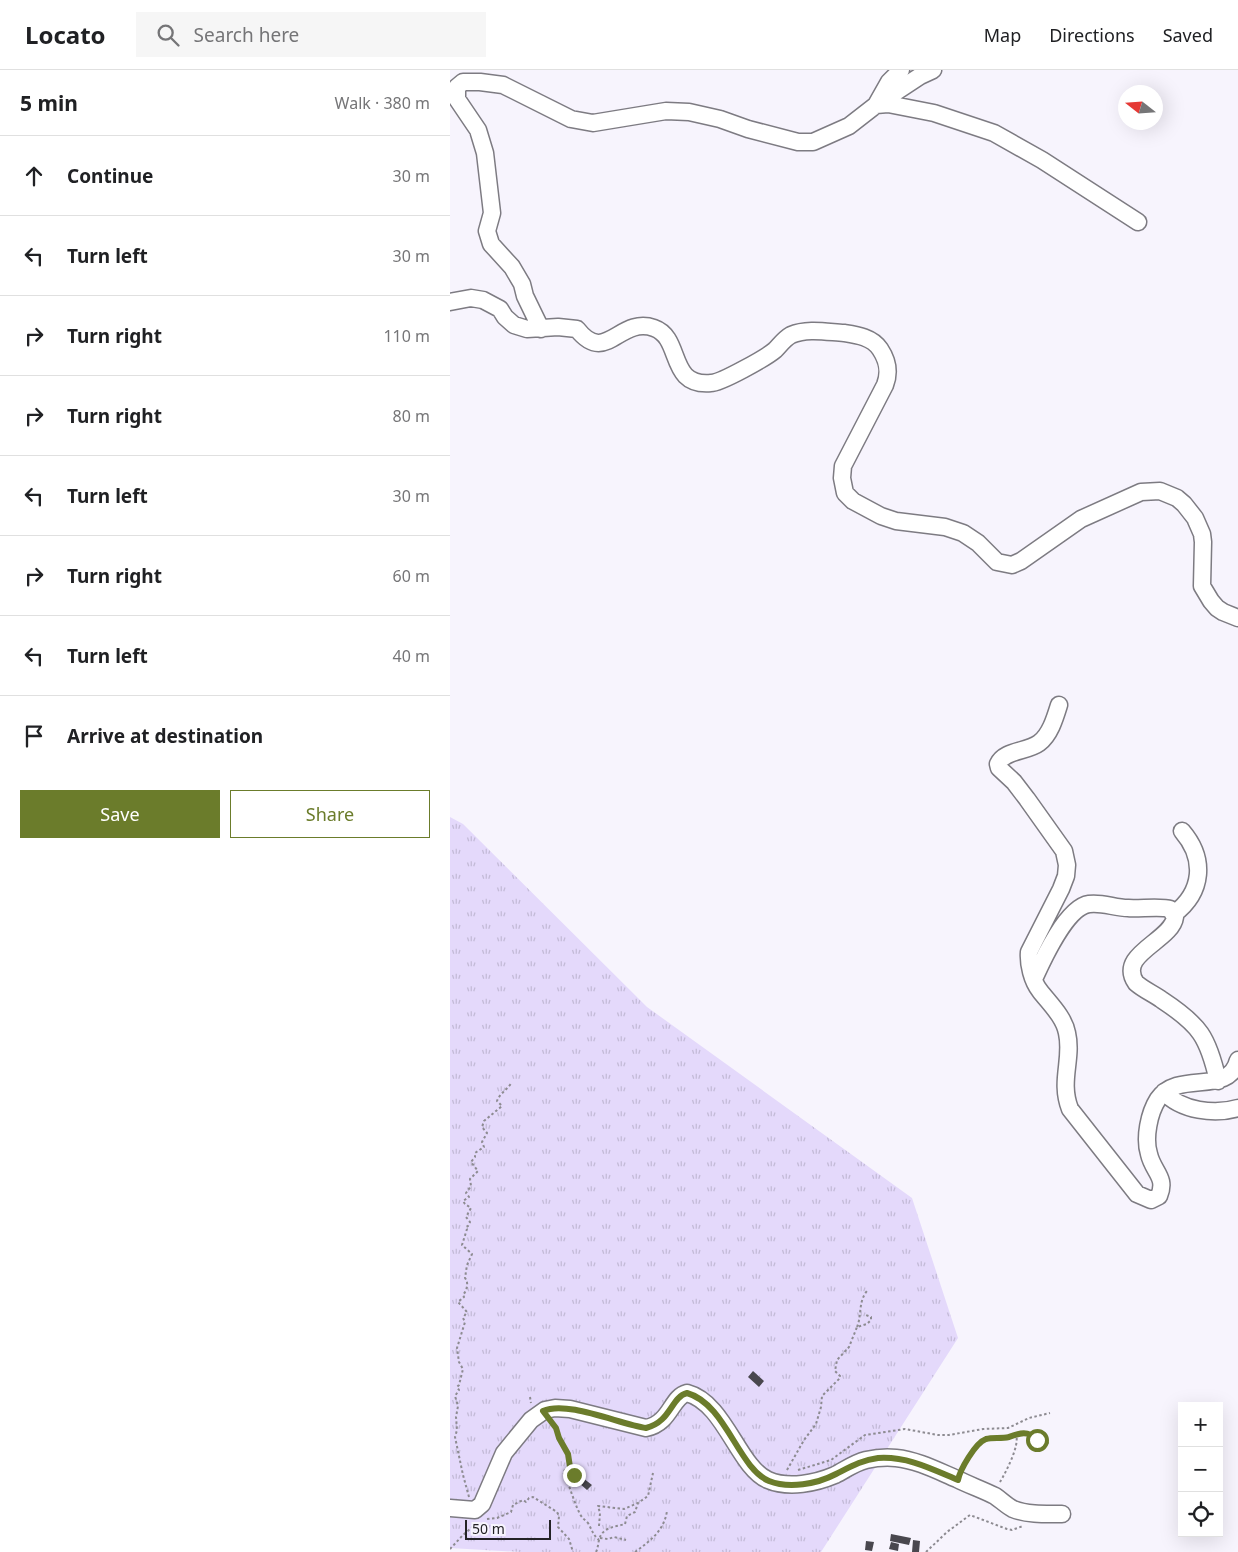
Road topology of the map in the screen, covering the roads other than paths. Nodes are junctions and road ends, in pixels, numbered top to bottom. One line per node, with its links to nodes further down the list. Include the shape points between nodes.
1 (902, 70): 3 (street, via 889,82)
2 (933, 70): 3 (street)
3 (876, 105): 4 (street, via 888,104 934,113 994,133); 6 (street, via 849,126 813,142 798,142 689,112 666,111 593,123 571,119 503,85 463,82 457,87 457,99 478,130 485,153 492,213 487,231 491,244 512,267 522,284)
4 (1138, 222)
5 (450, 302): 6 (street, via 470,298 484,300 500,309 514,325)
6 (541, 329): 7 (street, via 577,329 585,339 602,343 628,328 653,327 666,335 682,373 706,383 724,380 797,333 829,332 870,339 880,348 888,371 885,385 843,466 843,486 853,502 896,521 954,529 978,543 997,562 1012,565 1086,516 1141,492 1160,491 1177,498 1195,518 1203,542 1202,586 1217,608)
7 (1238, 618)
8 (1060, 705): 11 (street, via 1040,742 1004,757 998,764 1064,851 1067,864 1061,890 1028,952)
9 (1182, 832): 10 (street, via 1195,852 1198,875 1190,897)
10 (1174, 914): 11 (street, via 1166,908 1125,908 1092,903 1081,906 1071,913); 13 (street, via 1174,922 1167,932 1139,955 1132,968 1132,976 1136,983 1179,1011 1200,1031 1211,1053)
11 (1034, 979): 14 (street, via 1067,1032 1065,1096 1070,1108 1137,1194 1151,1200 1158,1196 1162,1182 1147,1143 1154,1107)
12 (1238, 1060): 13 (street, via 1230,1076)
13 (1218, 1081): 14 (street, via 1188,1083)
14 (1164, 1092): 15 (street, via 1174,1102 1192,1109 1224,1111)
15 (1238, 1108)
16 (450, 1508): 17 (street, via 477,1514 504,1453 531,1420 543,1411 570,1409 646,1428 662,1421 680,1396 687,1393 706,1405 748,1462 768,1480 808,1482 836,1474 859,1462 895,1458 958,1480 992,1495 1015,1510)
17 (1062, 1514)

